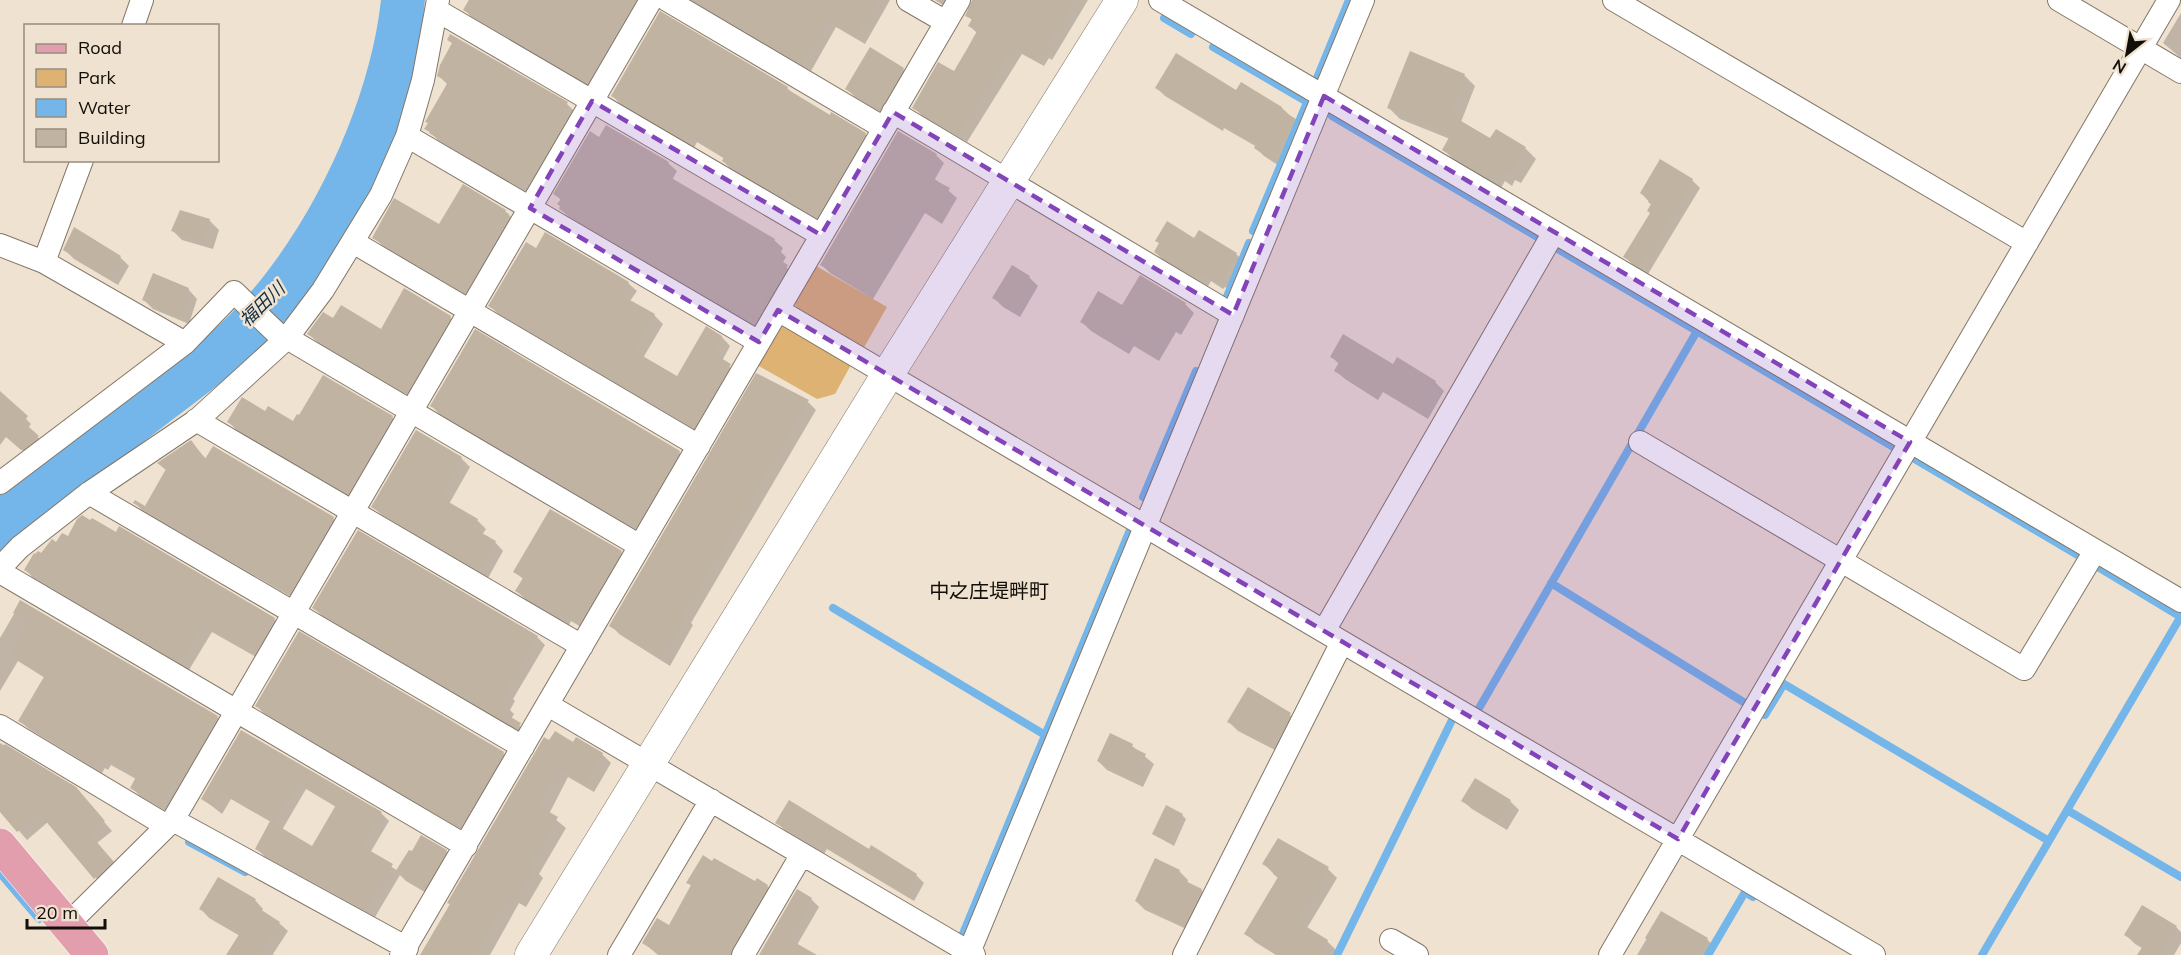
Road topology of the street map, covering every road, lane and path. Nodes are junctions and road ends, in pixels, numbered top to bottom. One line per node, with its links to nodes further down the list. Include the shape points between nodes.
1 (142, 0): 14 (street)
2 (651, 0): 18 (street)
3 (667, 0): 19 (street)
4 (908, 0): 13 (street)
5 (958, 0): 13 (street)
6 (1122, 0): 22 (street)
7 (1160, 0): 17 (street)
8 (1363, 0): 17 (street)
9 (1614, 0): 27 (street)
10 (2059, 0): 15 (street)
11 (2169, 0): 15 (street)
12 (438, 5): 18 (street); 20 (street)
13 (946, 22): 19 (street)
14 (134, 24)
15 (2141, 48): 16 (street); 27 (street)
16 (2181, 72)
17 (1324, 96): 24 (street); 32 (street)
18 (592, 101): 23 (street); 25 (street)
19 (889, 120): 22 (street); 25 (street)
20 (407, 136): 23 (street); 26 (street, via 381,195)
21 (81, 162): 29 (street)
22 (1008, 182): 32 (street); 36 (street)
23 (530, 208): 31 (street); 34 (street)
24 (1554, 232): 40 (street); 52 (street)
25 (821, 235): 30 (street)
26 (353, 242): 31 (street); 33 (street, via 323,290)
27 (2027, 243): 40 (street)
28 (0, 245): 29 (street)
29 (44, 262): 35 (street)
30 (778, 310): 34 (street); 36 (street)
31 (470, 311): 37 (street); 41 (street)
32 (1233, 315): 45 (street)
33 (283, 338): 35 (street, via 234,292); 37 (street); 38 (street)
34 (759, 342): 41 (street)
35 (185, 344): 42 (street)
36 (888, 374): 45 (street); 58 (street)
37 (411, 412): 44 (street); 46 (street)
38 (196, 420): 43 (street); 44 (street)
39 (1640, 442): 48 (street)
40 (1910, 442): 47 (street); 48 (street)
41 (699, 446): 46 (street)
42 (0, 483)
43 (89, 493): 49 (street, via 20,547); 51 (street)
44 (352, 512): 51 (street); 53 (street)
45 (1146, 526): 52 (street); 68 (street)
46 (640, 546): 53 (street)
47 (2095, 551): 48 (street, via 2024,669); 50 (street)
48 (1841, 561): 61 (street)
49 (0, 570): 55 (street)
50 (2181, 602)
51 (294, 613): 55 (street); 57 (street)
52 (1333, 636): 61 (street); 72 (street)
53 (582, 646): 54 (street)
54 (548, 705): 57 (street); 58 (street)
55 (236, 711): 60 (street); 63 (street)
56 (0, 726): 60 (street)
57 (523, 747): 63 (street)
58 (649, 764): 59 (street); 69 (street)
59 (711, 800): 64 (street); 70 (street)
60 (170, 823): 66 (street); 67 (street)
61 (1678, 839): 74 (street); 75 (street)
62 (0, 845): 66 (main road)
63 (466, 846): 67 (street)
64 (802, 854): 68 (street); 71 (street)
65 (1391, 940): 73 (street)
66 (82, 946)
67 (404, 951)
68 (971, 954)
69 (531, 955)
70 (619, 955)
71 (743, 955)
72 (1184, 955)
73 (1416, 955)
74 (1610, 955)
75 (1874, 955)

